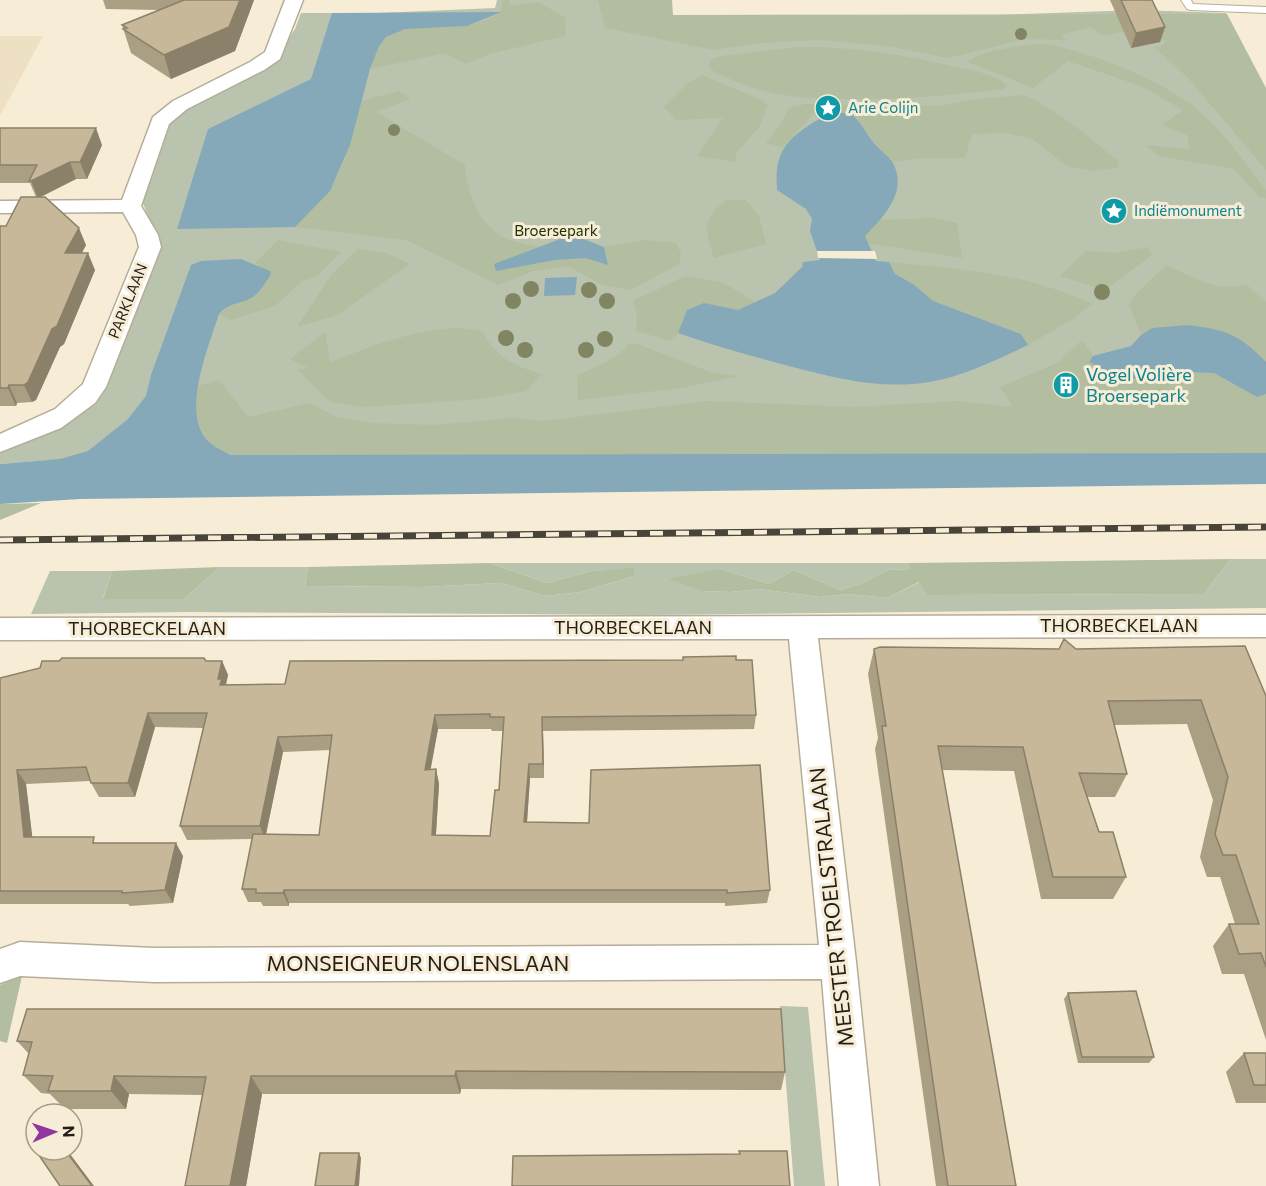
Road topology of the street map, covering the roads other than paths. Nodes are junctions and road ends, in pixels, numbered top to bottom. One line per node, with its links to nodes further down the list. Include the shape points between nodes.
1 (294, 0): 4 (street, via 273,55 180,105 160,121)
2 (1186, 0): 3 (lane, via 1190,7)
3 (1266, 10)
4 (130, 206): 5 (street); 6 (street, PARKLAAN, via 150,247 94,387 85,401)
5 (0, 207)
6 (0, 443)
7 (1266, 626): 8 (street, THORBECKELAAN)
8 (802, 627): 9 (street, THORBECKELAAN); 10 (street, MEESTER TROELSTRALAAN)
9 (0, 629)
10 (838, 962): 11 (street, MONSEIGNEUR NOLENSLAAN, via 154,965 20,959); 12 (street, MEESTER TROELSTRALAAN)
11 (0, 966)
12 (859, 1186)

